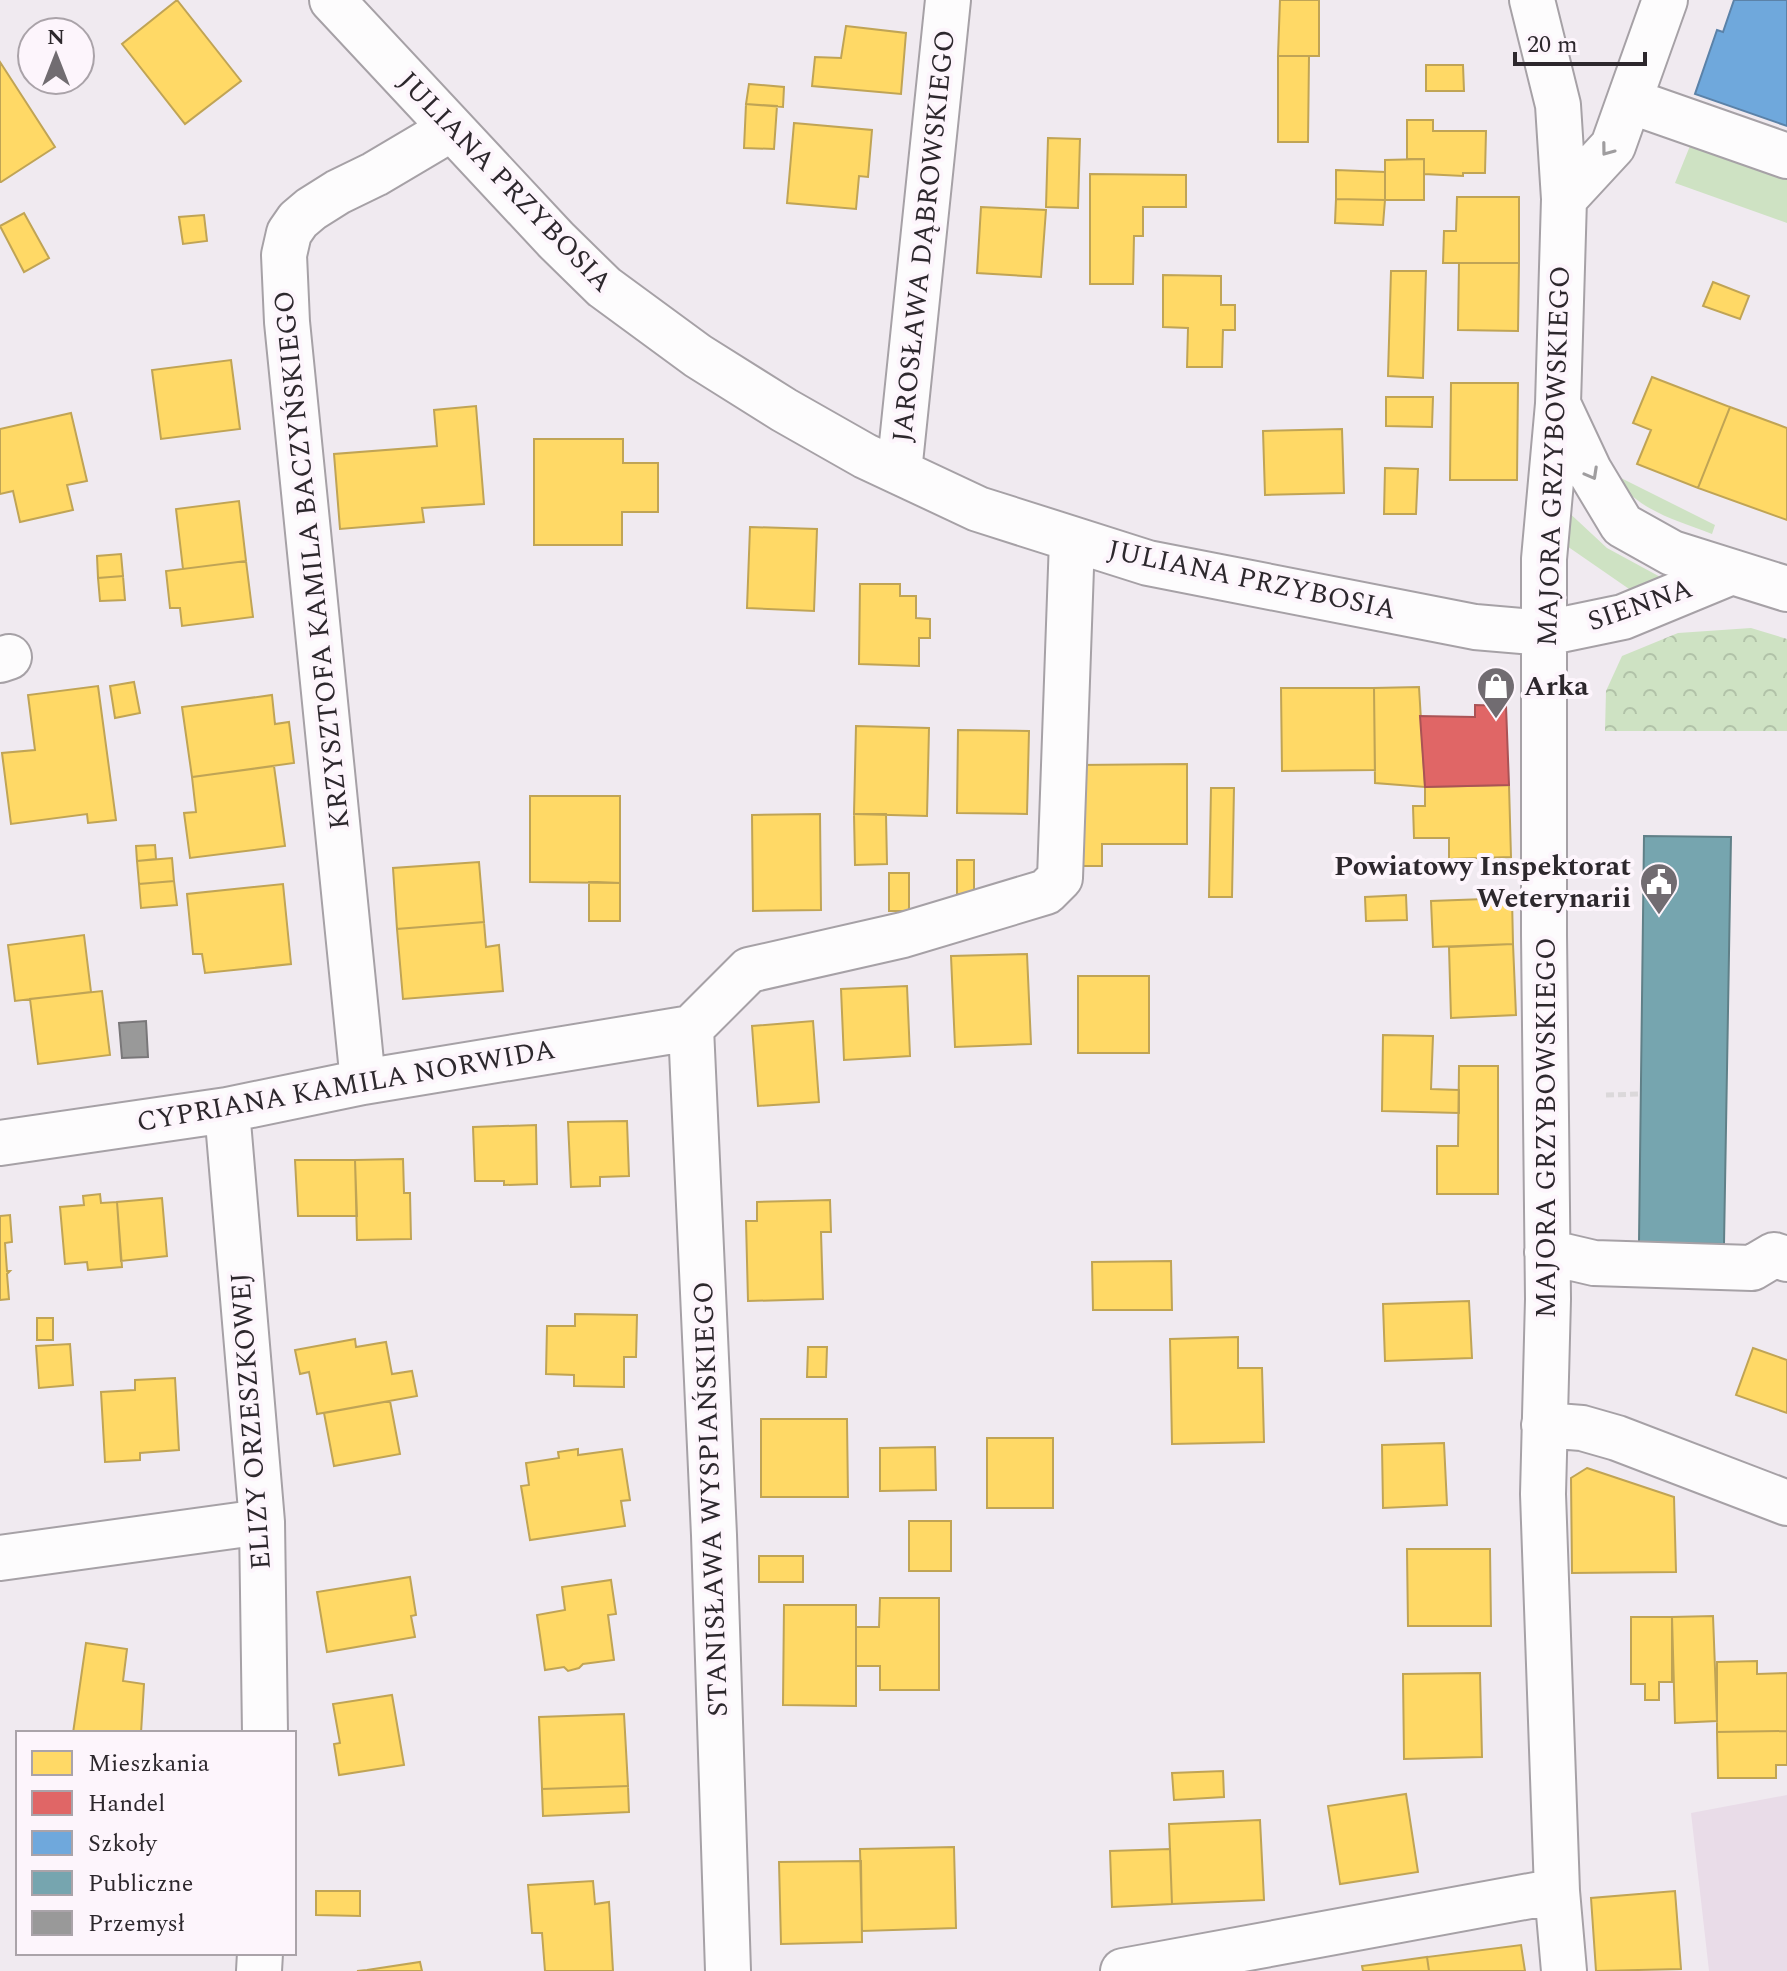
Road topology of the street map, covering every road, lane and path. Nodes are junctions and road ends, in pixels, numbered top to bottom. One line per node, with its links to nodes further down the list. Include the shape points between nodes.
1 (332, 0): 6 (street, JULIANA PRZYBOSIA)
2 (948, 0): 10 (street, JAROSŁAWA DĄBROWSKIEGO)
3 (1532, 0): 8 (street, MAJORA GRZYBOWSKIEGO, via 1558,105)
4 (1665, 0): 5 (street)
5 (1630, 101): 7 (street); 8 (street, one-way to 8, via 1613,146)
6 (451, 129): 10 (street, JULIANA PRZYBOSIA, via 604,287 784,410); 16 (street, KRZYSZTOFA KAMILA BACZYŃSKIEGO, via 311,209 289,233 284,255)
7 (1787, 156)
8 (1564, 199): 9 (street, MAJORA GRZYBOWSKIEGO)
9 (1558, 404): 12 (street, SIENNA, one-way to 12, via 1622,525 1672,553); 14 (street, MAJORA GRZYBOWSKIEGO, via 1544,559)
10 (899, 472): 11 (street, JULIANA PRZYBOSIA, via 978,509)
11 (1072, 540): 14 (street, JULIANA PRZYBOSIA, via 1148,563 1295,592 1475,627); 15 (street, via 1060,878 1046,892 749,970)
12 (1732, 572): 13 (street, SIENNA); 14 (street, SIENNA, via 1623,617)
13 (1787, 589)
14 (1546, 633): 21 (street, MAJORA GRZYBOWSKIEGO)
15 (691, 1028): 16 (street, CYPRIANA KAMILA NORWIDA); 29 (street, STANISŁAWA WYSPIAŃSKIEGO)
16 (363, 1082): 19 (street, CYPRIANA KAMILA NORWIDA)
17 (1641, 1094): 18 (path)
18 (1606, 1095)
19 (227, 1110): 20 (street, CYPRIANA KAMILA NORWIDA); 25 (street, ELIZY ORZESZKOWEJ)
20 (0, 1143)
21 (1547, 1252): 22 (street, via 1594,1263 1736,1268 1752,1268 1774,1255); 23 (street, MAJORA GRZYBOWSKIEGO)
22 (1787, 1259)
23 (1544, 1425): 24 (street, via 1617,1438); 28 (street, MAJORA GRZYBOWSKIEGO)
24 (1787, 1503)
25 (262, 1522): 26 (street); 27 (street, ELIZY ORZESZKOWEJ)
26 (0, 1558)
27 (265, 1731)
28 (1557, 1891): 30 (street); 31 (street, MAJORA GRZYBOWSKIEGO)
29 (728, 1971)
30 (1123, 1971)
31 (1564, 1971)

